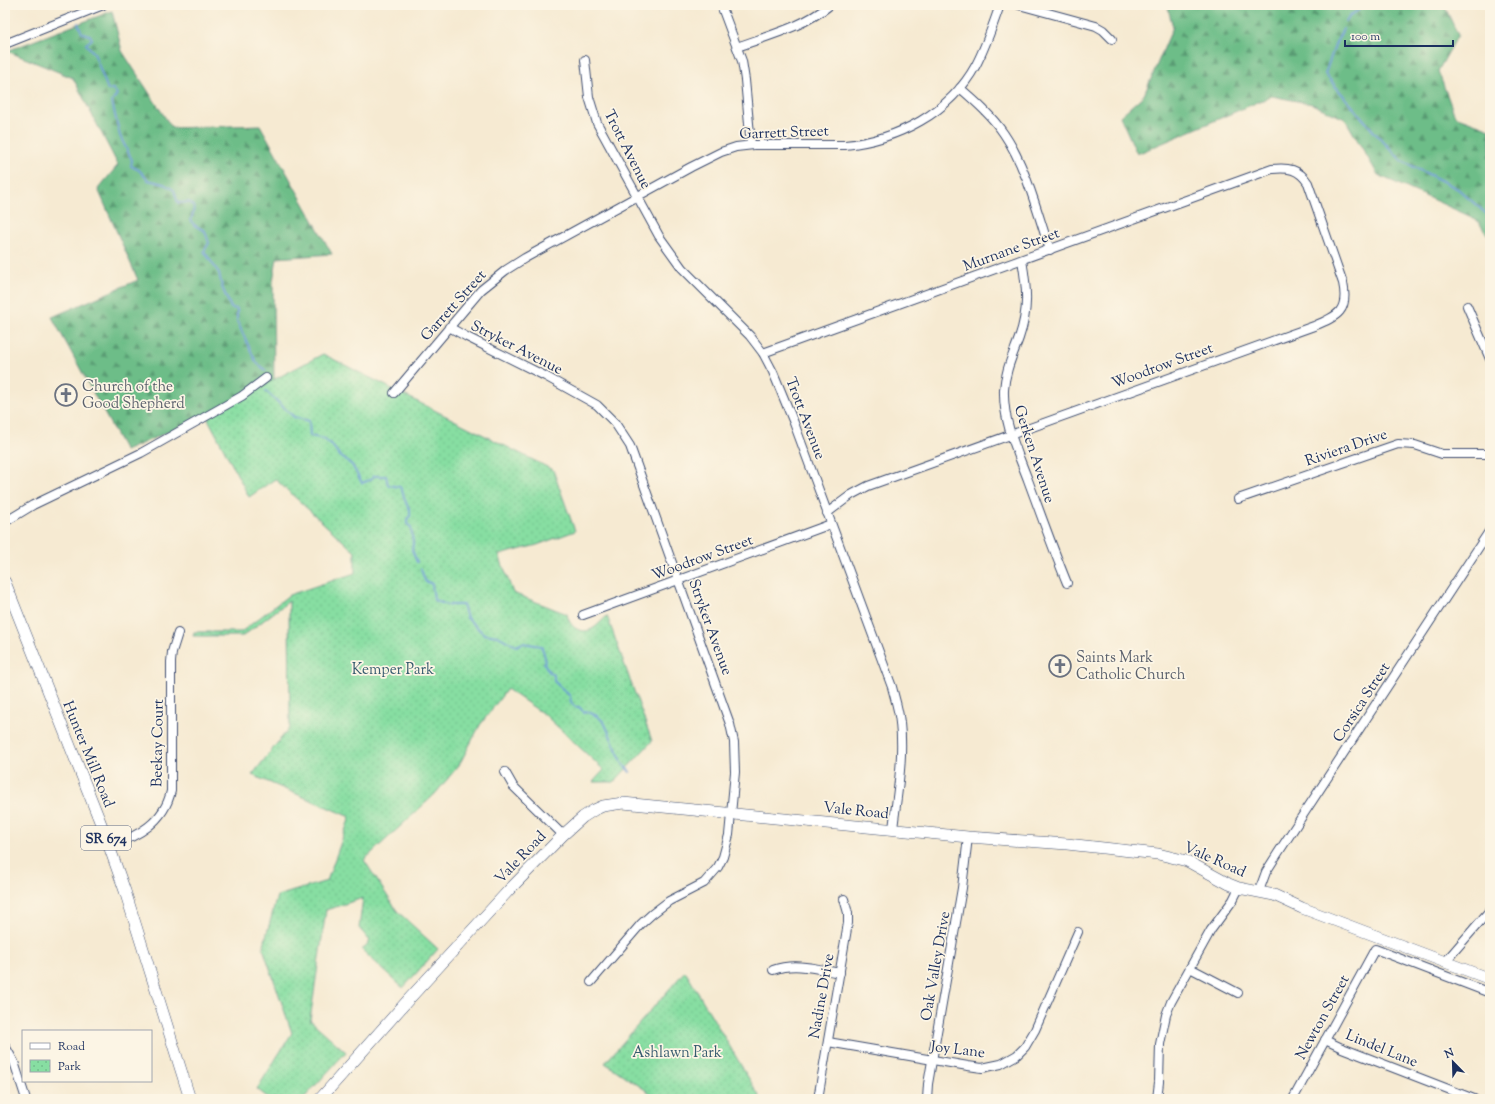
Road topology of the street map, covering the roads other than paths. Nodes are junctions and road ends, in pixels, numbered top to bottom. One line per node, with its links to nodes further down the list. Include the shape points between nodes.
1 (103, 5): 7 (street)
2 (721, 5): 8 (street)
3 (830, 5): 8 (street, via 796,26)
4 (1000, 5): 10 (street, Garrett Street, via 976,66)
5 (1020, 5): 6 (street, via 1096,26)
6 (1112, 38)
7 (5, 44)
8 (737, 47): 11 (street, via 745,80)
9 (585, 60): 13 (street, Trott Avenue, via 589,97 597,123)
10 (960, 88): 11 (street, Garrett Street, via 921,121 877,140 845,145); 14 (street, via 994,120 1015,151)
11 (751, 145): 13 (street, Garrett Street, via 721,152)
12 (1269, 171): 14 (street, Murnane Street); 22 (street, Woodrow Street, via 1280,168 1295,170 1308,183 1343,282 1345,302 1341,311 1331,319 1314,326)
13 (637, 196): 17 (street, Garrett Street, via 506,270 481,290); 18 (street, Trott Avenue, via 659,236 682,268 737,322)
14 (1050, 250): 15 (street, Murnane Street)
15 (1022, 260): 18 (street, Murnane Street); 22 (street, Gerken Avenue, via 1027,284 1026,310 1004,388 1006,418)
16 (1467, 306): 19 (street)
17 (449, 327): 21 (street, Garrett Street); 29 (street, Stryker Avenue, via 582,395 607,413 630,446)
18 (763, 354): 25 (street, Trott Avenue, via 794,423)
19 (1490, 360)
20 (266, 378): 26 (street, via 242,396 137,455 33,505)
21 (394, 392)
22 (1011, 434): 25 (street, Woodrow Street, via 868,486); 31 (street, Gerken Avenue)
23 (1490, 454): 24 (street, Riviera Drive, via 1442,454 1398,444)
24 (1238, 499)
25 (827, 513): 27 (street, Trott Avenue)
26 (5, 522)
27 (831, 524): 29 (street, Woodrow Street); 36 (street, Trott Avenue, via 892,687 897,707 901,732 901,758)
28 (1490, 530): 41 (street, Corsica Street, via 1278,853 1266,872)
29 (679, 580): 32 (street, Woodrow Street); 35 (street, Stryker Avenue, via 730,724 734,742 735,772)
30 (5, 582): 39 (main road, Hunter Mill Road / SR 674)
31 (1067, 583)
32 (583, 615)
33 (178, 633): 39 (street, Beekay Court, via 171,662 170,791 167,805 148,827)
34 (505, 772): 37 (street, via 513,786)
35 (732, 814): 36 (main road, Vale Road); 37 (main road, Vale Road, via 613,803 583,817); 53 (street, Stryker Avenue, via 724,857 711,876 652,914)
36 (893, 829): 38 (main road, Vale Road)
37 (563, 835): 62 (main road, Vale Road, via 504,895)
38 (968, 837): 40 (main road, Vale Road, via 1158,854 1187,862); 59 (street, Oak Valley Drive, via 962,888)
39 (109, 847): 61 (main road, Hunter Mill Road / SR 674)
40 (1240, 888): 41 (main road, Vale Road); 49 (street, via 1211,930)
41 (1259, 891): 45 (main road, Vale Road, via 1274,894 1302,908)
42 (844, 899): 51 (street, Nadine Drive, via 848,923)
43 (1490, 910): 48 (street)
44 (1078, 932): 59 (street, Joy Lane, via 1035,1030 1017,1055 1001,1064 982,1068)
45 (1374, 935): 46 (main road, Vale Road); 47 (street)
46 (1386, 940): 47 (street, Newton Street); 48 (main road, Vale Road)
47 (1375, 949): 55 (street); 56 (street, Newton Street)
48 (1445, 962): 52 (main road, Vale Road)
49 (1190, 968): 54 (street); 65 (street, via 1171,1002 1162,1030)
50 (773, 970): 51 (street, via 798,966)
51 (840, 973): 57 (street, Nadine Drive)
52 (1490, 979)
53 (591, 982)
54 (1238, 993)
55 (1490, 993)
56 (1325, 1040): 66 (street, Newton Street); 67 (street, Lindel Lane)
57 (828, 1042): 59 (street, Joy Lane); 63 (street, Nadine Drive)
58 (5, 1046): 60 (street, via 14,1062)
59 (932, 1060): 64 (street, Oak Valley Drive)
60 (26, 1099)
61 (190, 1099)
62 (320, 1099)
63 (818, 1099)
64 (927, 1099)
65 (1157, 1099)
66 (1293, 1099)
67 (1474, 1099)

